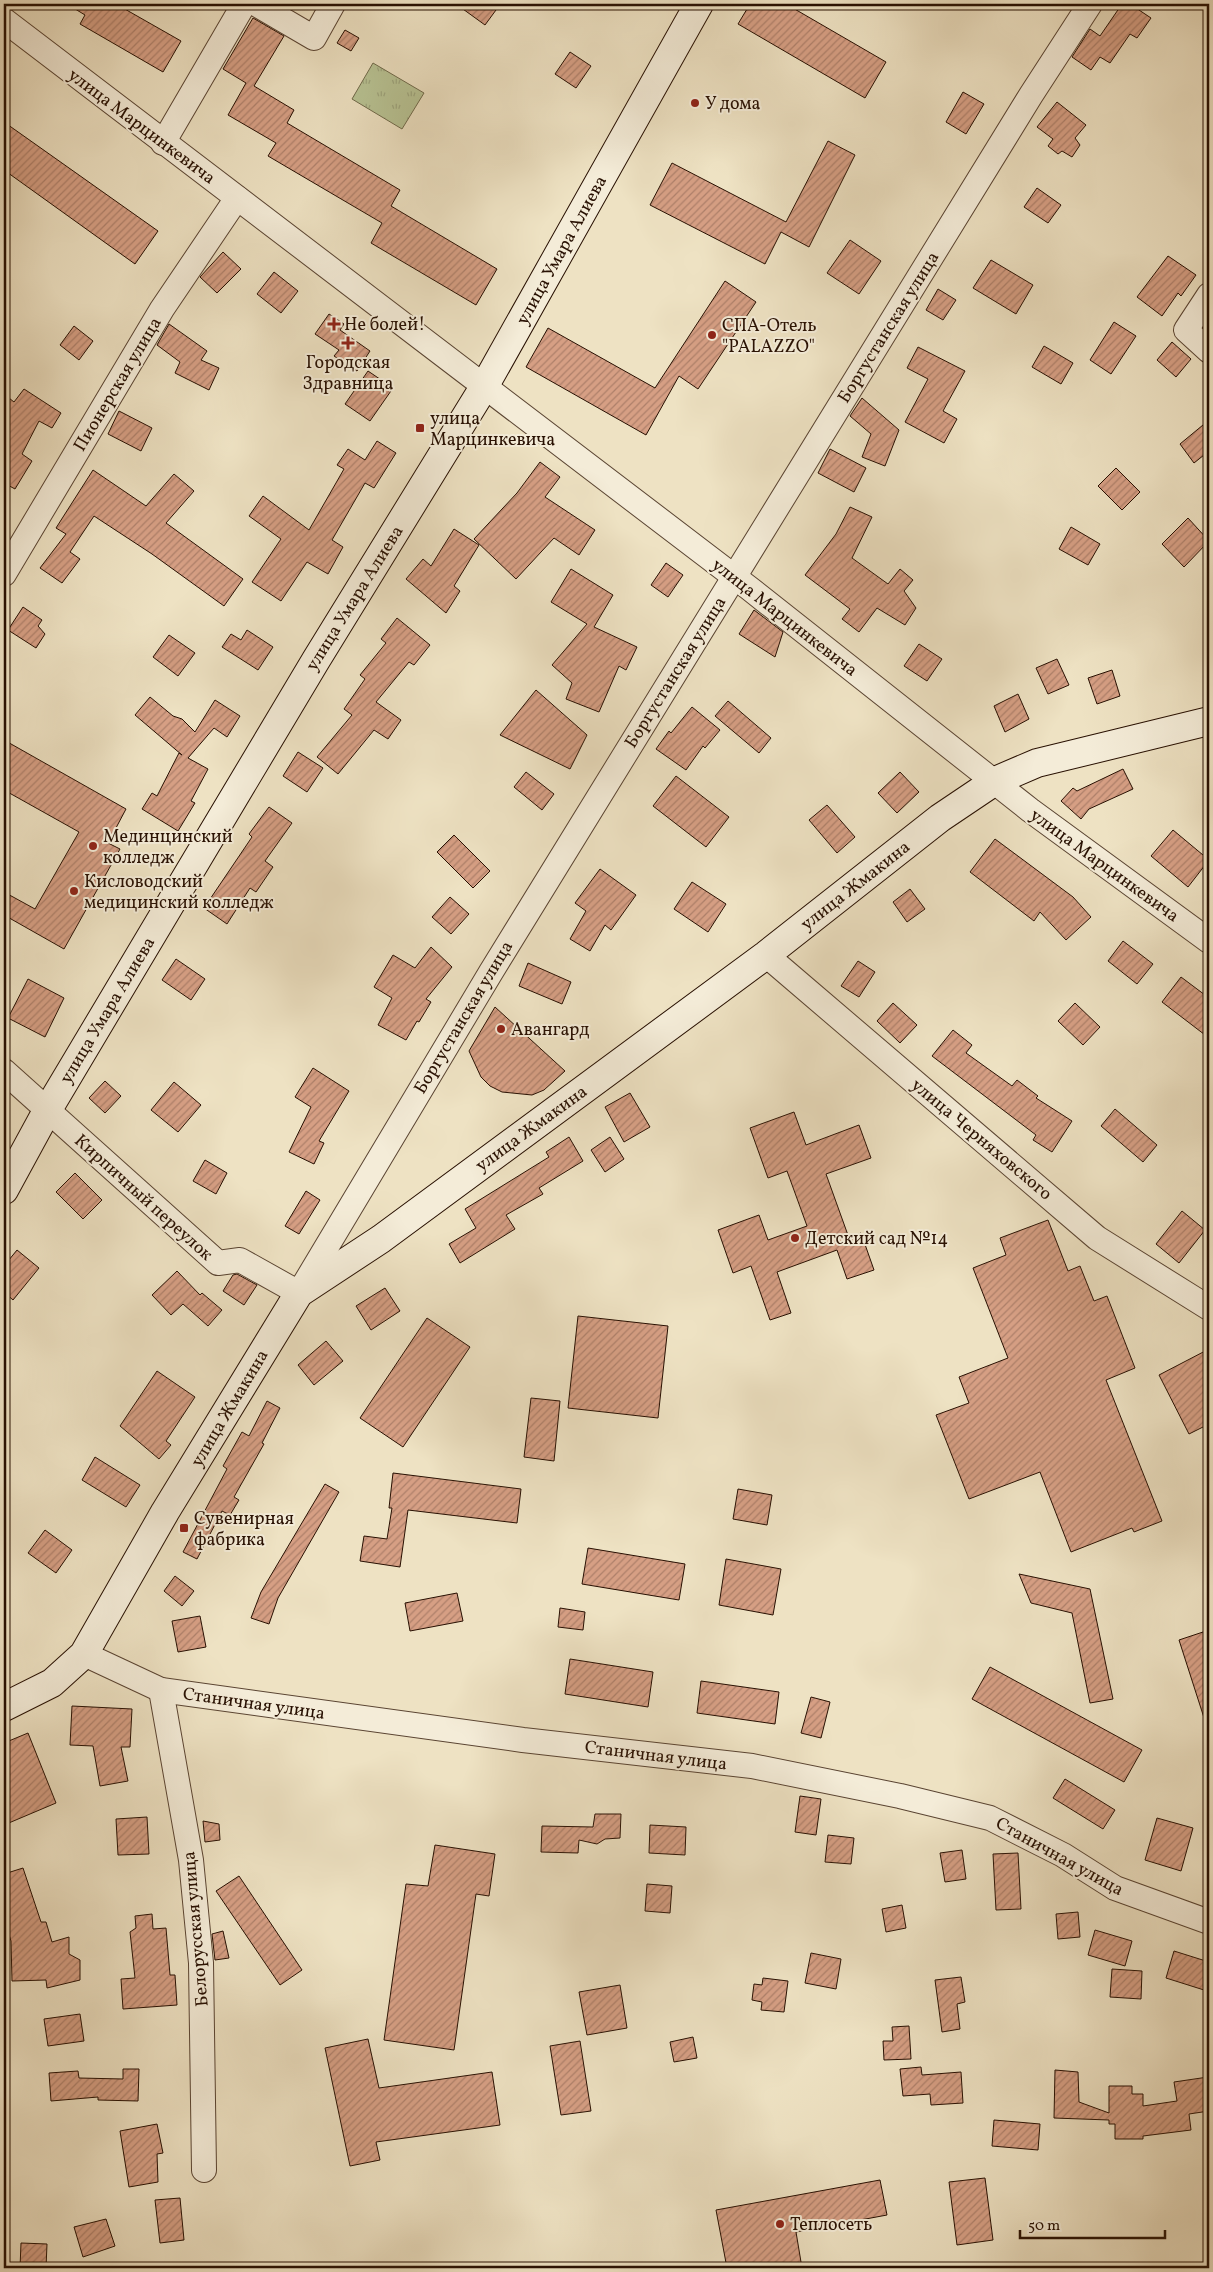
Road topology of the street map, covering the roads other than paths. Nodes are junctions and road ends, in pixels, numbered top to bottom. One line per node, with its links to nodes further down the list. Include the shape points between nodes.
1 (244, 4): 7 (street)
2 (256, 4): 3 (street, via 314,38)
3 (333, 4)
4 (699, 4): 11 (street, улица Умара Алиева)
5 (1090, 4): 13 (street, Боргустанская улица)
6 (4, 20): 7 (street, улица Марцинкевича)
7 (163, 143): 8 (street, улица Марцинкевича)
8 (237, 198): 11 (street, улица Марцинкевича); 12 (street, Пионерская улица, via 162,309)
9 (1209, 296): 10 (street, via 1186,330)
10 (1209, 351)
11 (484, 387): 13 (street, улица Марцинкевича); 19 (street, улица Умара Алиева, via 306,677)
12 (4, 574)
13 (734, 577): 15 (street, улица Марцинкевича); 21 (street, Боргустанская улица, via 416,1094)
14 (1209, 721): 15 (street, улица Жмакина, via 1037,763)
15 (995, 781): 16 (street, улица Марцинкевича); 17 (street, улица Жмакина, via 940,818)
16 (1209, 941)
17 (766, 955): 21 (street, улица Жмакина, via 381,1238); 22 (street, улица Черняховского, via 1097,1238)
18 (4, 1071): 19 (street, Кирпичный переулок)
19 (47, 1111): 20 (street, улица Умара Алиева); 21 (street, Кирпичный переулок, via 218,1263 240,1260)
20 (4, 1190)
21 (299, 1293): 23 (street, улица Жмакина, via 165,1512)
22 (1209, 1308)
23 (84, 1654): 24 (street, Станичная улица); 25 (street, улица Жмакина, via 52,1683)
24 (161, 1690): 26 (street, Станичная улица, via 523,1740 752,1766 900,1796 990,1818 1063,1855 1115,1888); 27 (street, Белорусская улица, via 191,1860 201,1963)
25 (4, 1707)
26 (1209, 1922)
27 (204, 2170)

